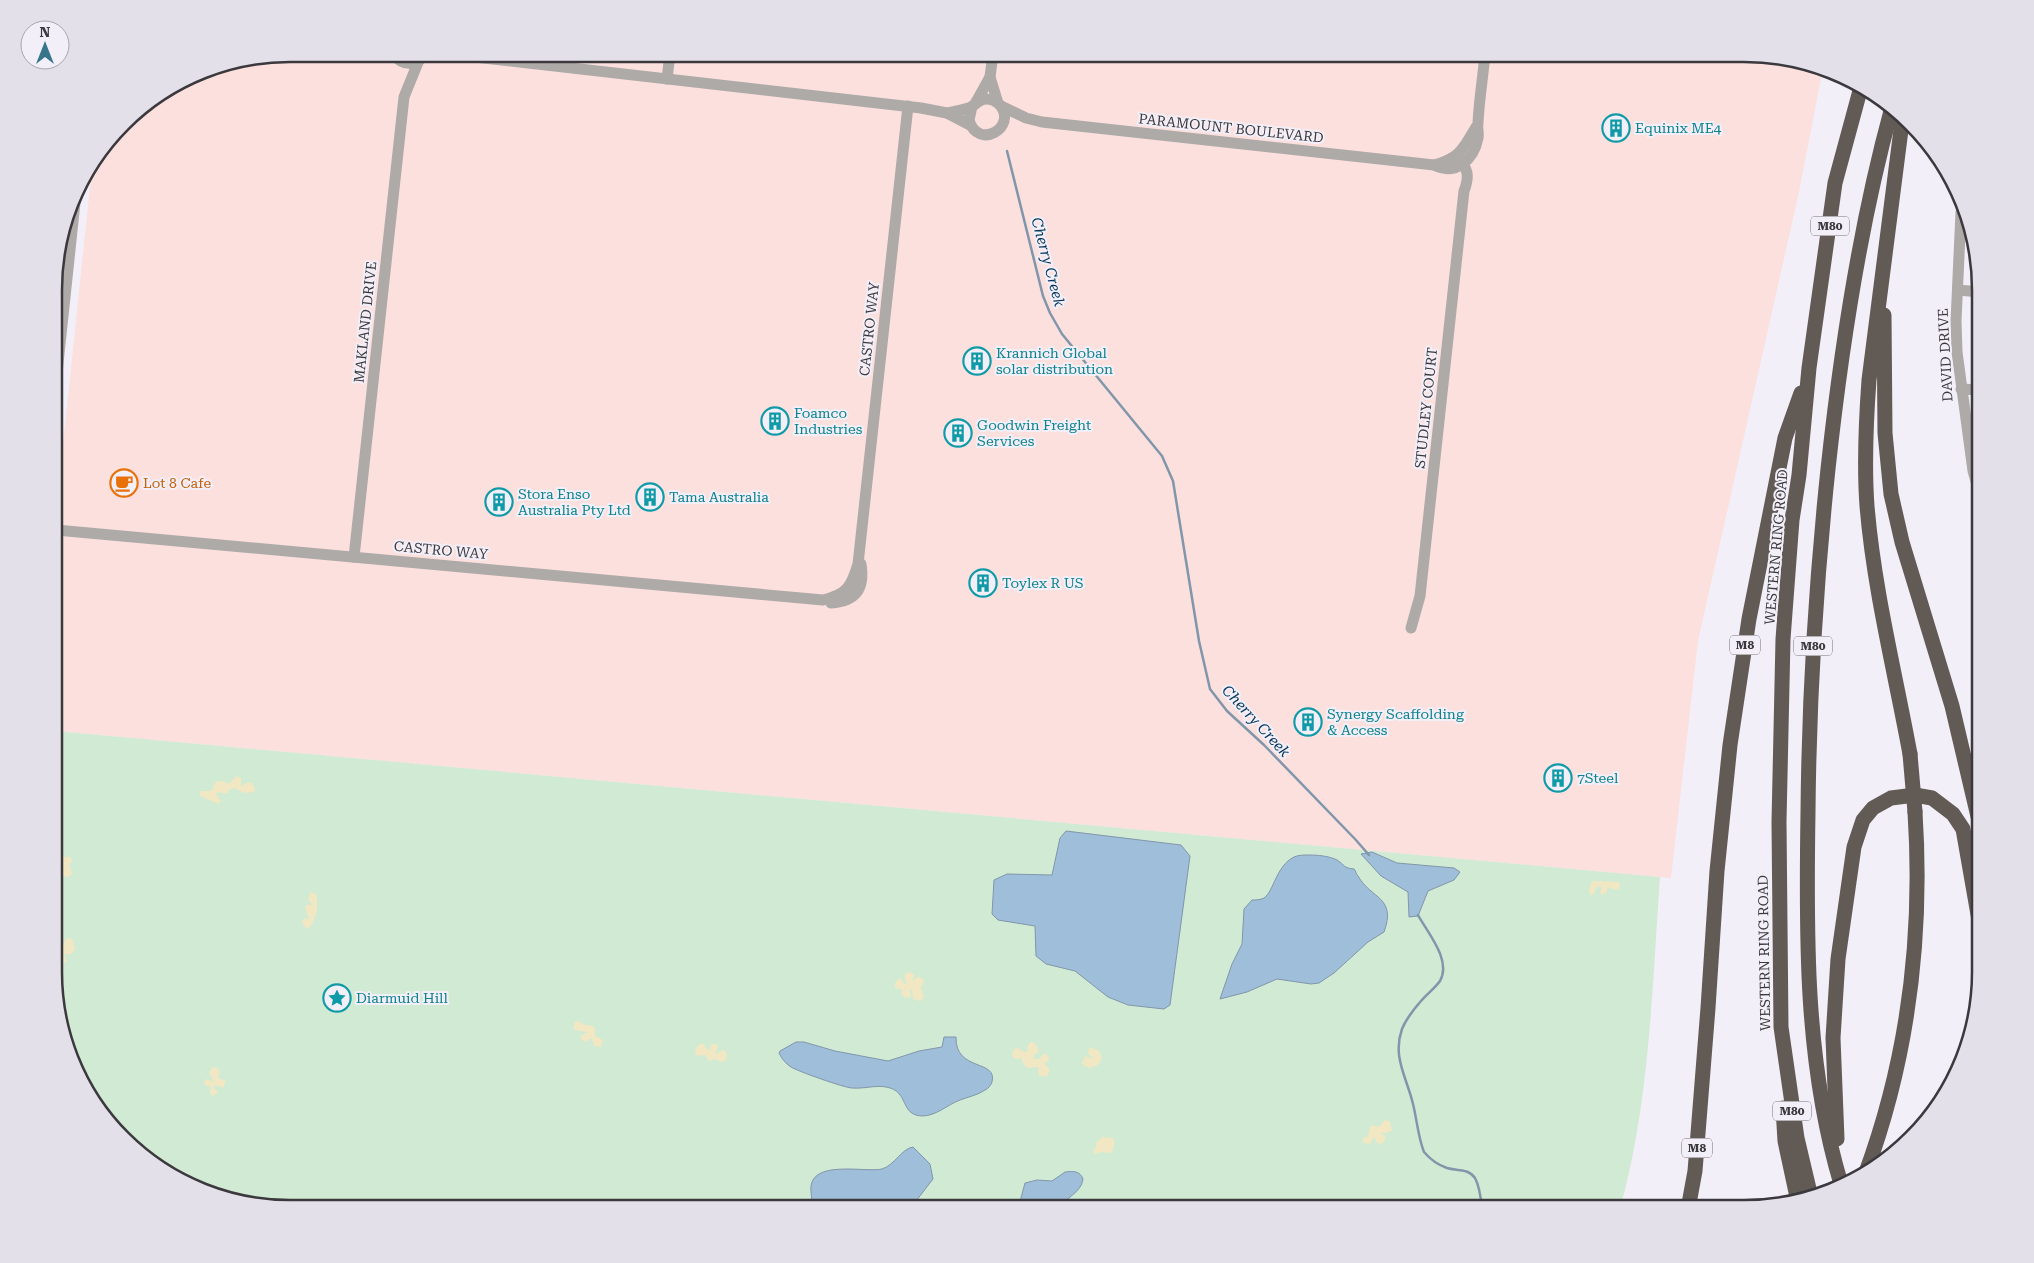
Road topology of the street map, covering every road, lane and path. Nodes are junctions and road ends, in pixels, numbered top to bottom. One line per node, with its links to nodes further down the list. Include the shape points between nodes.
1 (398, 62): 9 (street, MAKLAND DRIVE)
2 (420, 62): 9 (street, MAKLAND DRIVE)
3 (519, 62): 8 (street)
4 (669, 62): 8 (street)
5 (992, 62): 7 (street)
6 (1484, 62): 20 (street, via 1478,137 1476,145)
7 (990, 77): 11 (street); 12 (street)
8 (667, 79): 13 (street)
9 (406, 90): 32 (street, MAKLAND DRIVE)
10 (1859, 94): 27 (highway, WESTERN RING ROAD / M80, via 1835,182)
11 (974, 105): 12 (street, via 986,99); 14 (street); 17 (street, via 969,115)
12 (1000, 105): 16 (street, PARAMOUNT BOULEVARD); 19 (street, via 1005,117)
13 (908, 106): 14 (street); 32 (street, CASTRO WAY, via 859,555 850,585 840,595 823,600)
14 (947, 113): 17 (street)
15 (1890, 116): 38 (highway, M80, via 1868,204 1841,366 1820,545 1811,681 1808,962 1817,1073 1827,1134)
16 (1026, 118): 19 (street); 20 (street, PARAMOUNT BOULEVARD, via 1053,124 1434,165)
17 (970, 125): 19 (street, via 985,135)
18 (1901, 126): 25 (highway)
19 (1001, 128)
20 (1459, 163): 33 (street, STUDLEY COURT, via 1458,180 1464,191 1420,596)
21 (1961, 222): 23 (street, DAVID DRIVE)
22 (73, 223): 26 (street)
23 (1958, 290): 24 (street); 28 (street, DAVID DRIVE, via 1956,322)
24 (1972, 291)
25 (1879, 292): 34 (highway, via 1885,319 1885,433 1891,494 1911,576 1948,688); 37 (highway, bridge, via 1867,411 1867,505 1877,582 1910,754 1918,891 1914,954 1901,1050)
26 (62, 325)
27 (1809, 368): 36 (highway, WESTERN RING ROAD / M80, via 1792,520 1782,666 1778,822); 42 (highway, M8, via 1785,438 1749,619 1733,725 1716,871 1695,1172)
28 (1961, 389): 29 (street); 30 (street, DAVID DRIVE)
29 (1972, 390)
30 (1972, 464)
31 (62, 531): 32 (street, CASTRO WAY)
32 (354, 557)
33 (1411, 628)
34 (1972, 790)
35 (1972, 877): 39 (highway, via 1965,835 1959,821 1932,798 1915,795 1892,798 1873,808 1863,820 1854,847 1835,998 1834,1094)
36 (1781, 1027): 40 (highway, WESTERN RING ROAD / M80, via 1797,1138); 41 (highway, via 1780,1078 1785,1141)
37 (1869, 1163)
38 (1840, 1179)
39 (1841, 1179)
40 (1809, 1191)
41 (1796, 1194)
42 (1690, 1200)

